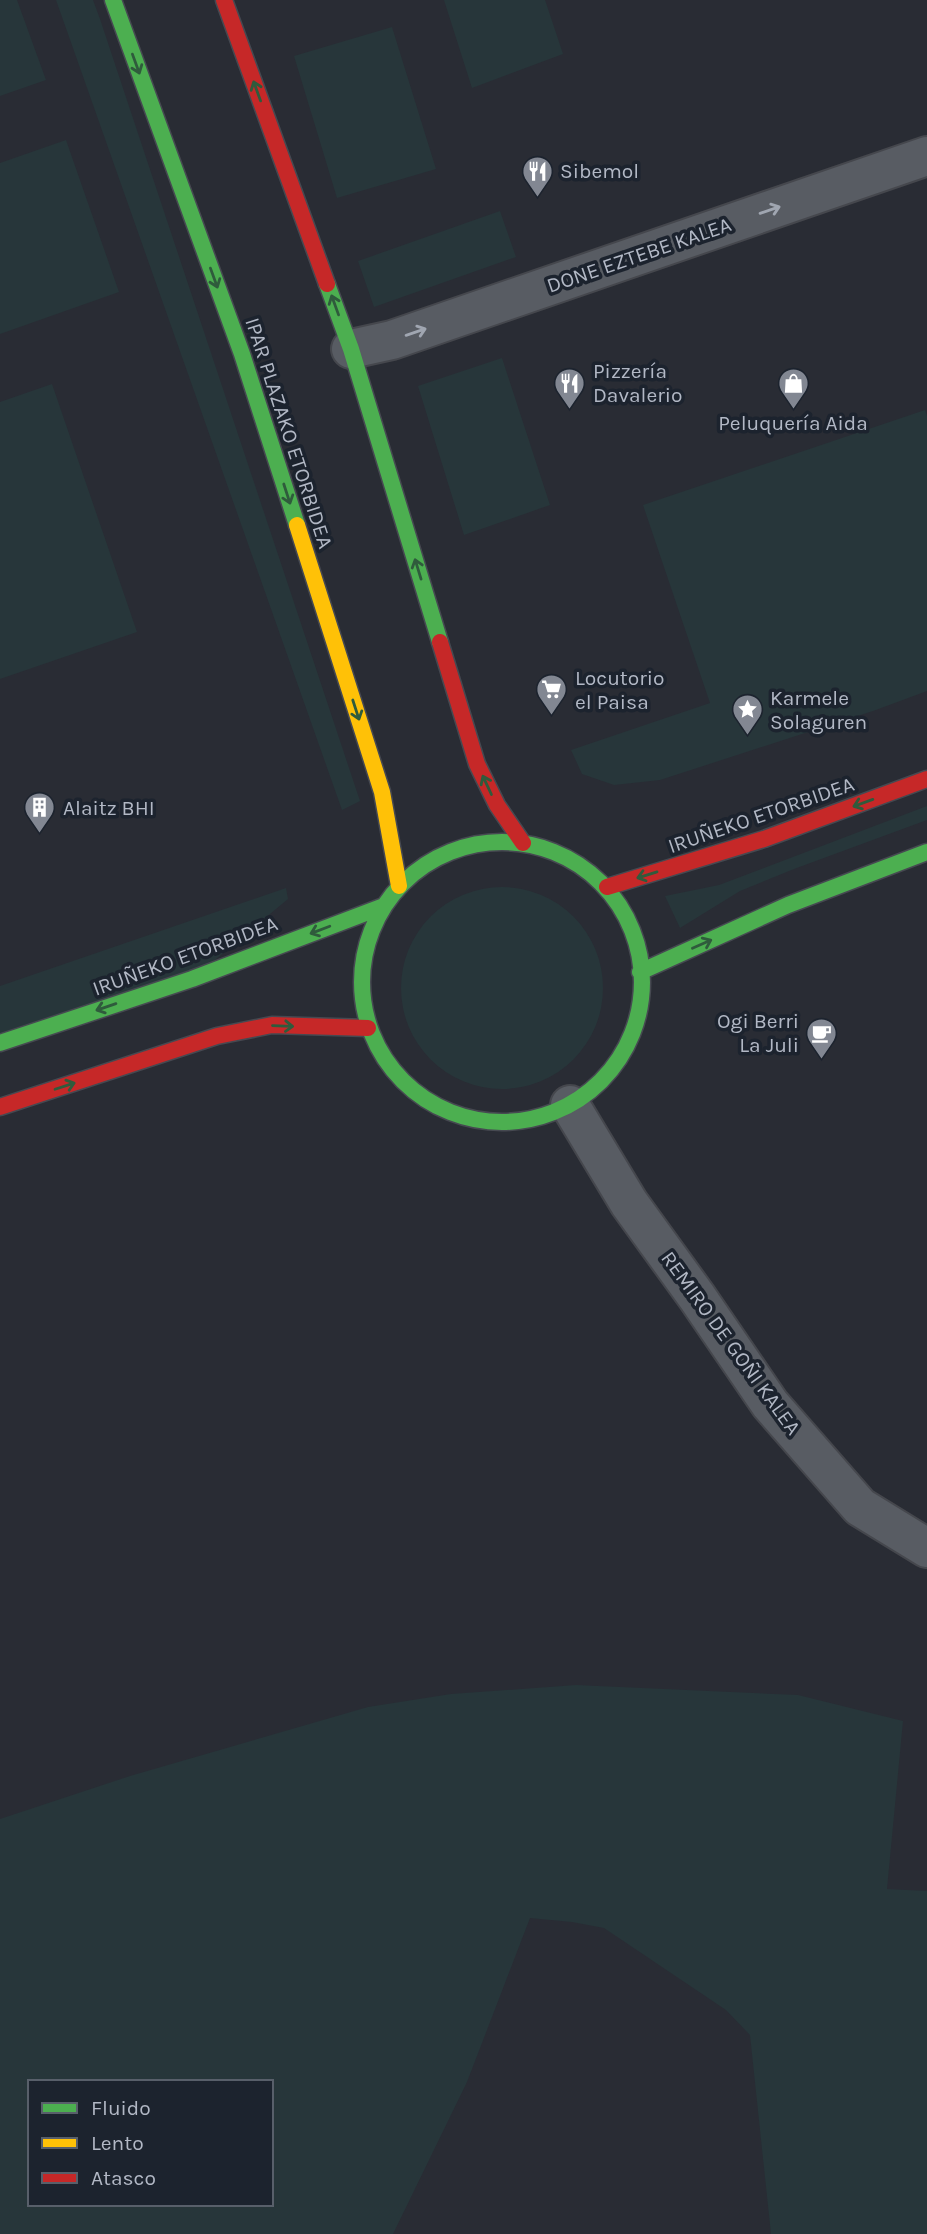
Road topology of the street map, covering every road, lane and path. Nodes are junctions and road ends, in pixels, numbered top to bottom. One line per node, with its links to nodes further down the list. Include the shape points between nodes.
1 (113, 0): 8 (main road, IPAR PLAZAKO ETORBIDEA, one-way to 8, via 242,354 382,792)
2 (224, 0): 4 (main road, one-way to 2)
3 (927, 156): 4 (street, DONE EZTEBE KALEA, one-way to 3, via 392,340)
4 (351, 349): 6 (main road, one-way to 4, via 496,805 477,764)
5 (927, 779): 9 (main road, IRUÑEKO ETORBIDEA, one-way to 9, via 764,839)
6 (523, 843): 8 (main road, via 477,843 434,859); 9 (main road, via 569,858)
7 (927, 852): 11 (main road, one-way to 7, via 788,905)
8 (399, 886): 10 (main road)
9 (607, 887): 11 (main road, via 633,928)
10 (384, 906): 12 (main road, via 364,959 361,986); 13 (main road, IRUÑEKO ETORBIDEA, one-way to 13, via 192,979)
11 (640, 972): 14 (main road, via 640,1014 626,1051 602,1082)
12 (368, 1028): 14 (main road, via 392,1071 429,1103 475,1121 524,1122); 15 (main road, one-way to 12, via 217,1036 272,1025)
13 (0, 1043)
14 (570, 1105): 16 (street, REMIRO DE GOÑI KALEA, via 629,1203 770,1404 860,1507)
15 (0, 1107)
16 (927, 1548)

